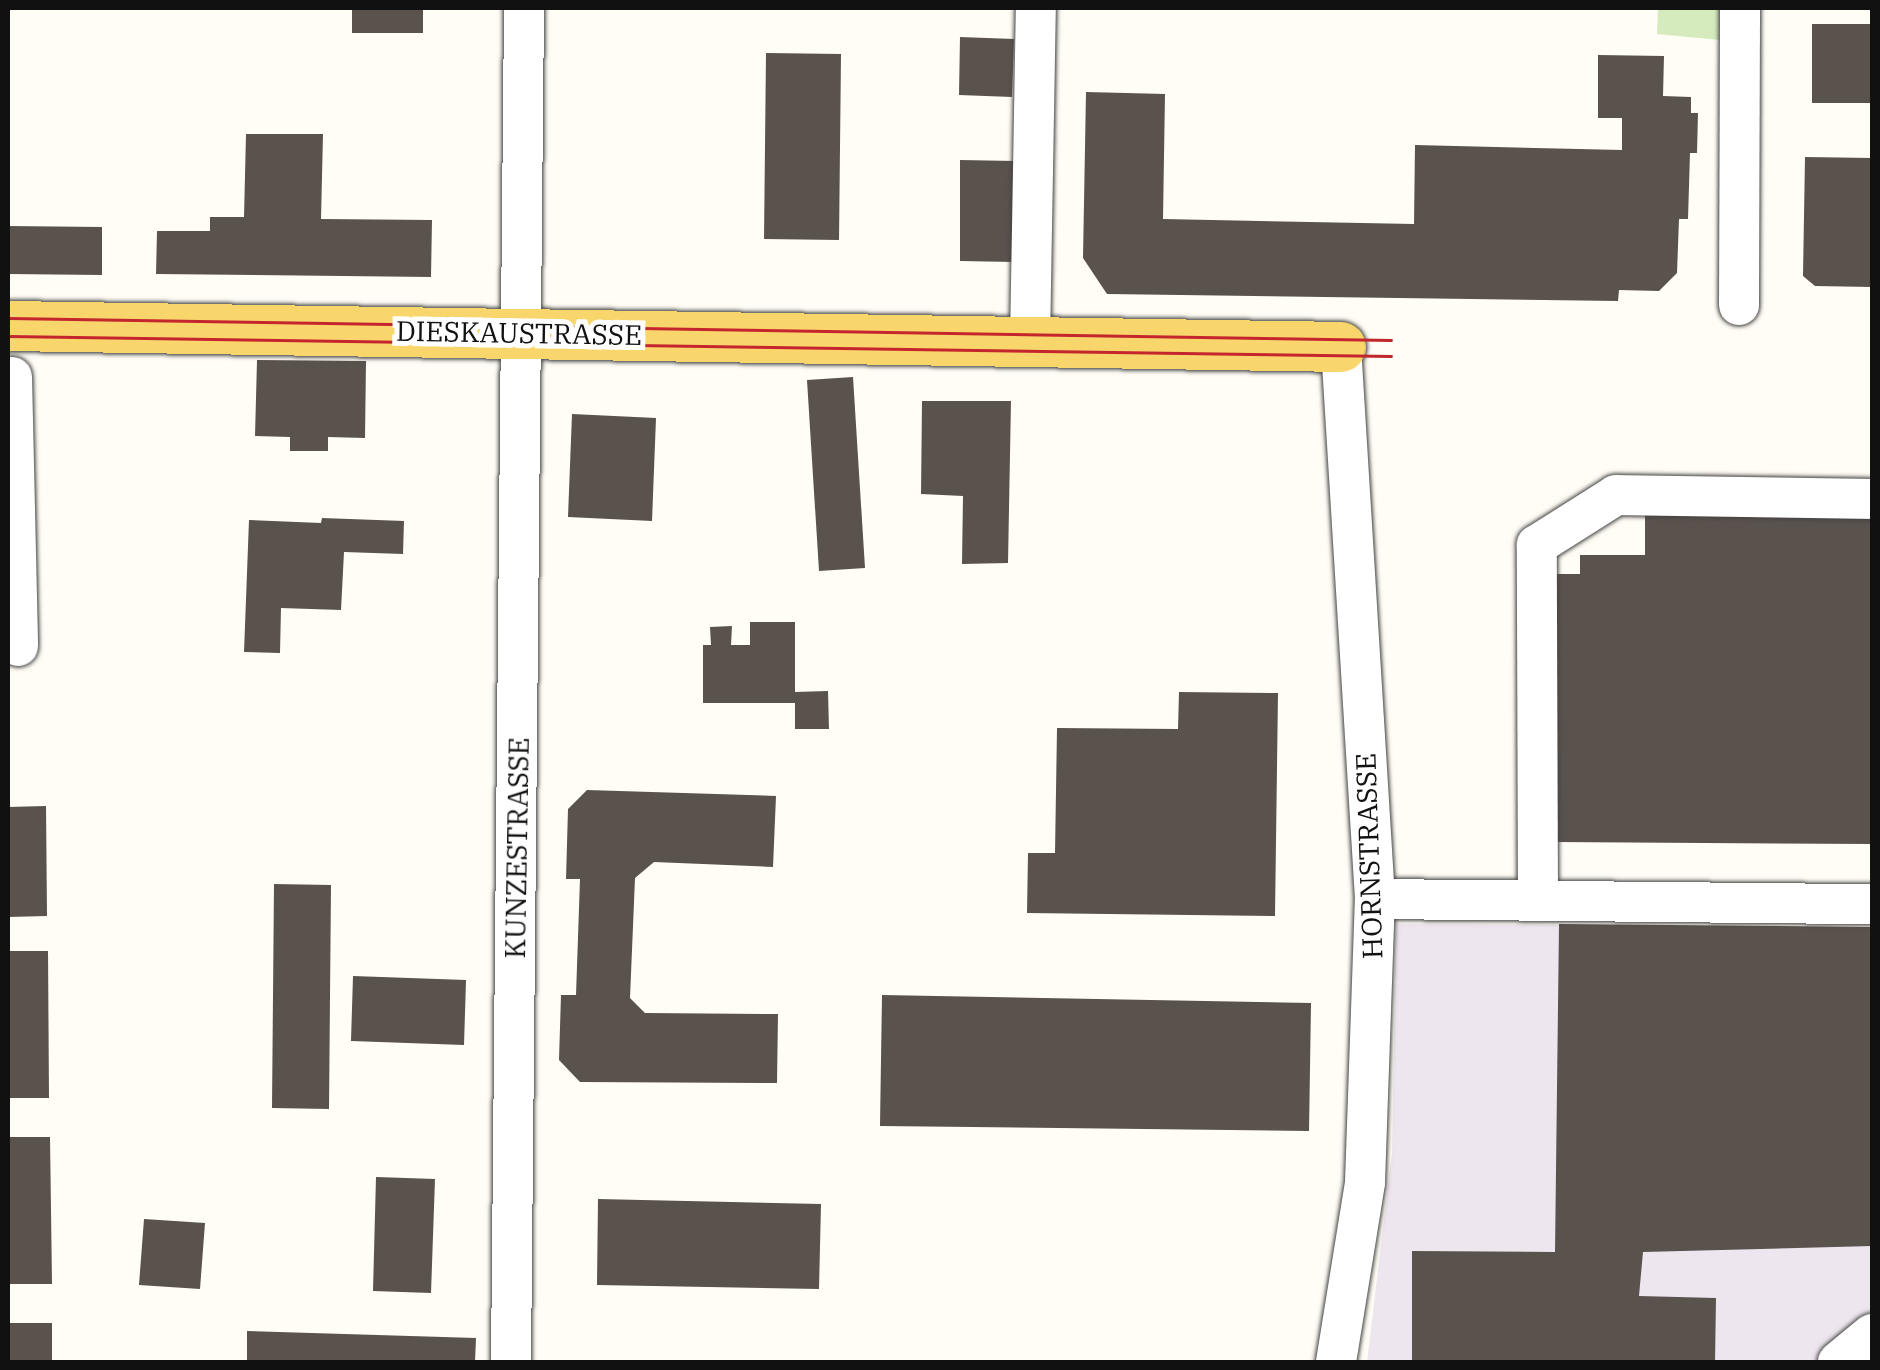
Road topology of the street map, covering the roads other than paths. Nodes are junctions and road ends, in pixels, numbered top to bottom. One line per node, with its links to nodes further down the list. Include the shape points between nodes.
1 (524, 8): 6 (street, KUNZESTRASSE)
2 (1036, 8): 7 (street)
3 (1739, 25): 4 (street)
4 (1739, 305)
5 (8, 326): 6 (main road, DIESKAUSTRASSE)
6 (523, 333): 7 (main road, DIESKAUSTRASSE); 16 (street, KUNZESTRASSE)
7 (1030, 342): 8 (main road, DIESKAUSTRASSE)
8 (1341, 348): 12 (street, HORNSTRASSE)
9 (12, 376): 11 (street)
10 (1872, 499): 13 (street, via 1616,495 1538,545)
11 (18, 646)
12 (1375, 899): 13 (street); 17 (street, HORNSTRASSE, via 1365,1182)
13 (1538, 900): 14 (street)
14 (1872, 904)
15 (1872, 1334): 18 (street)
16 (511, 1362)
17 (1336, 1362)
18 (1838, 1362)

